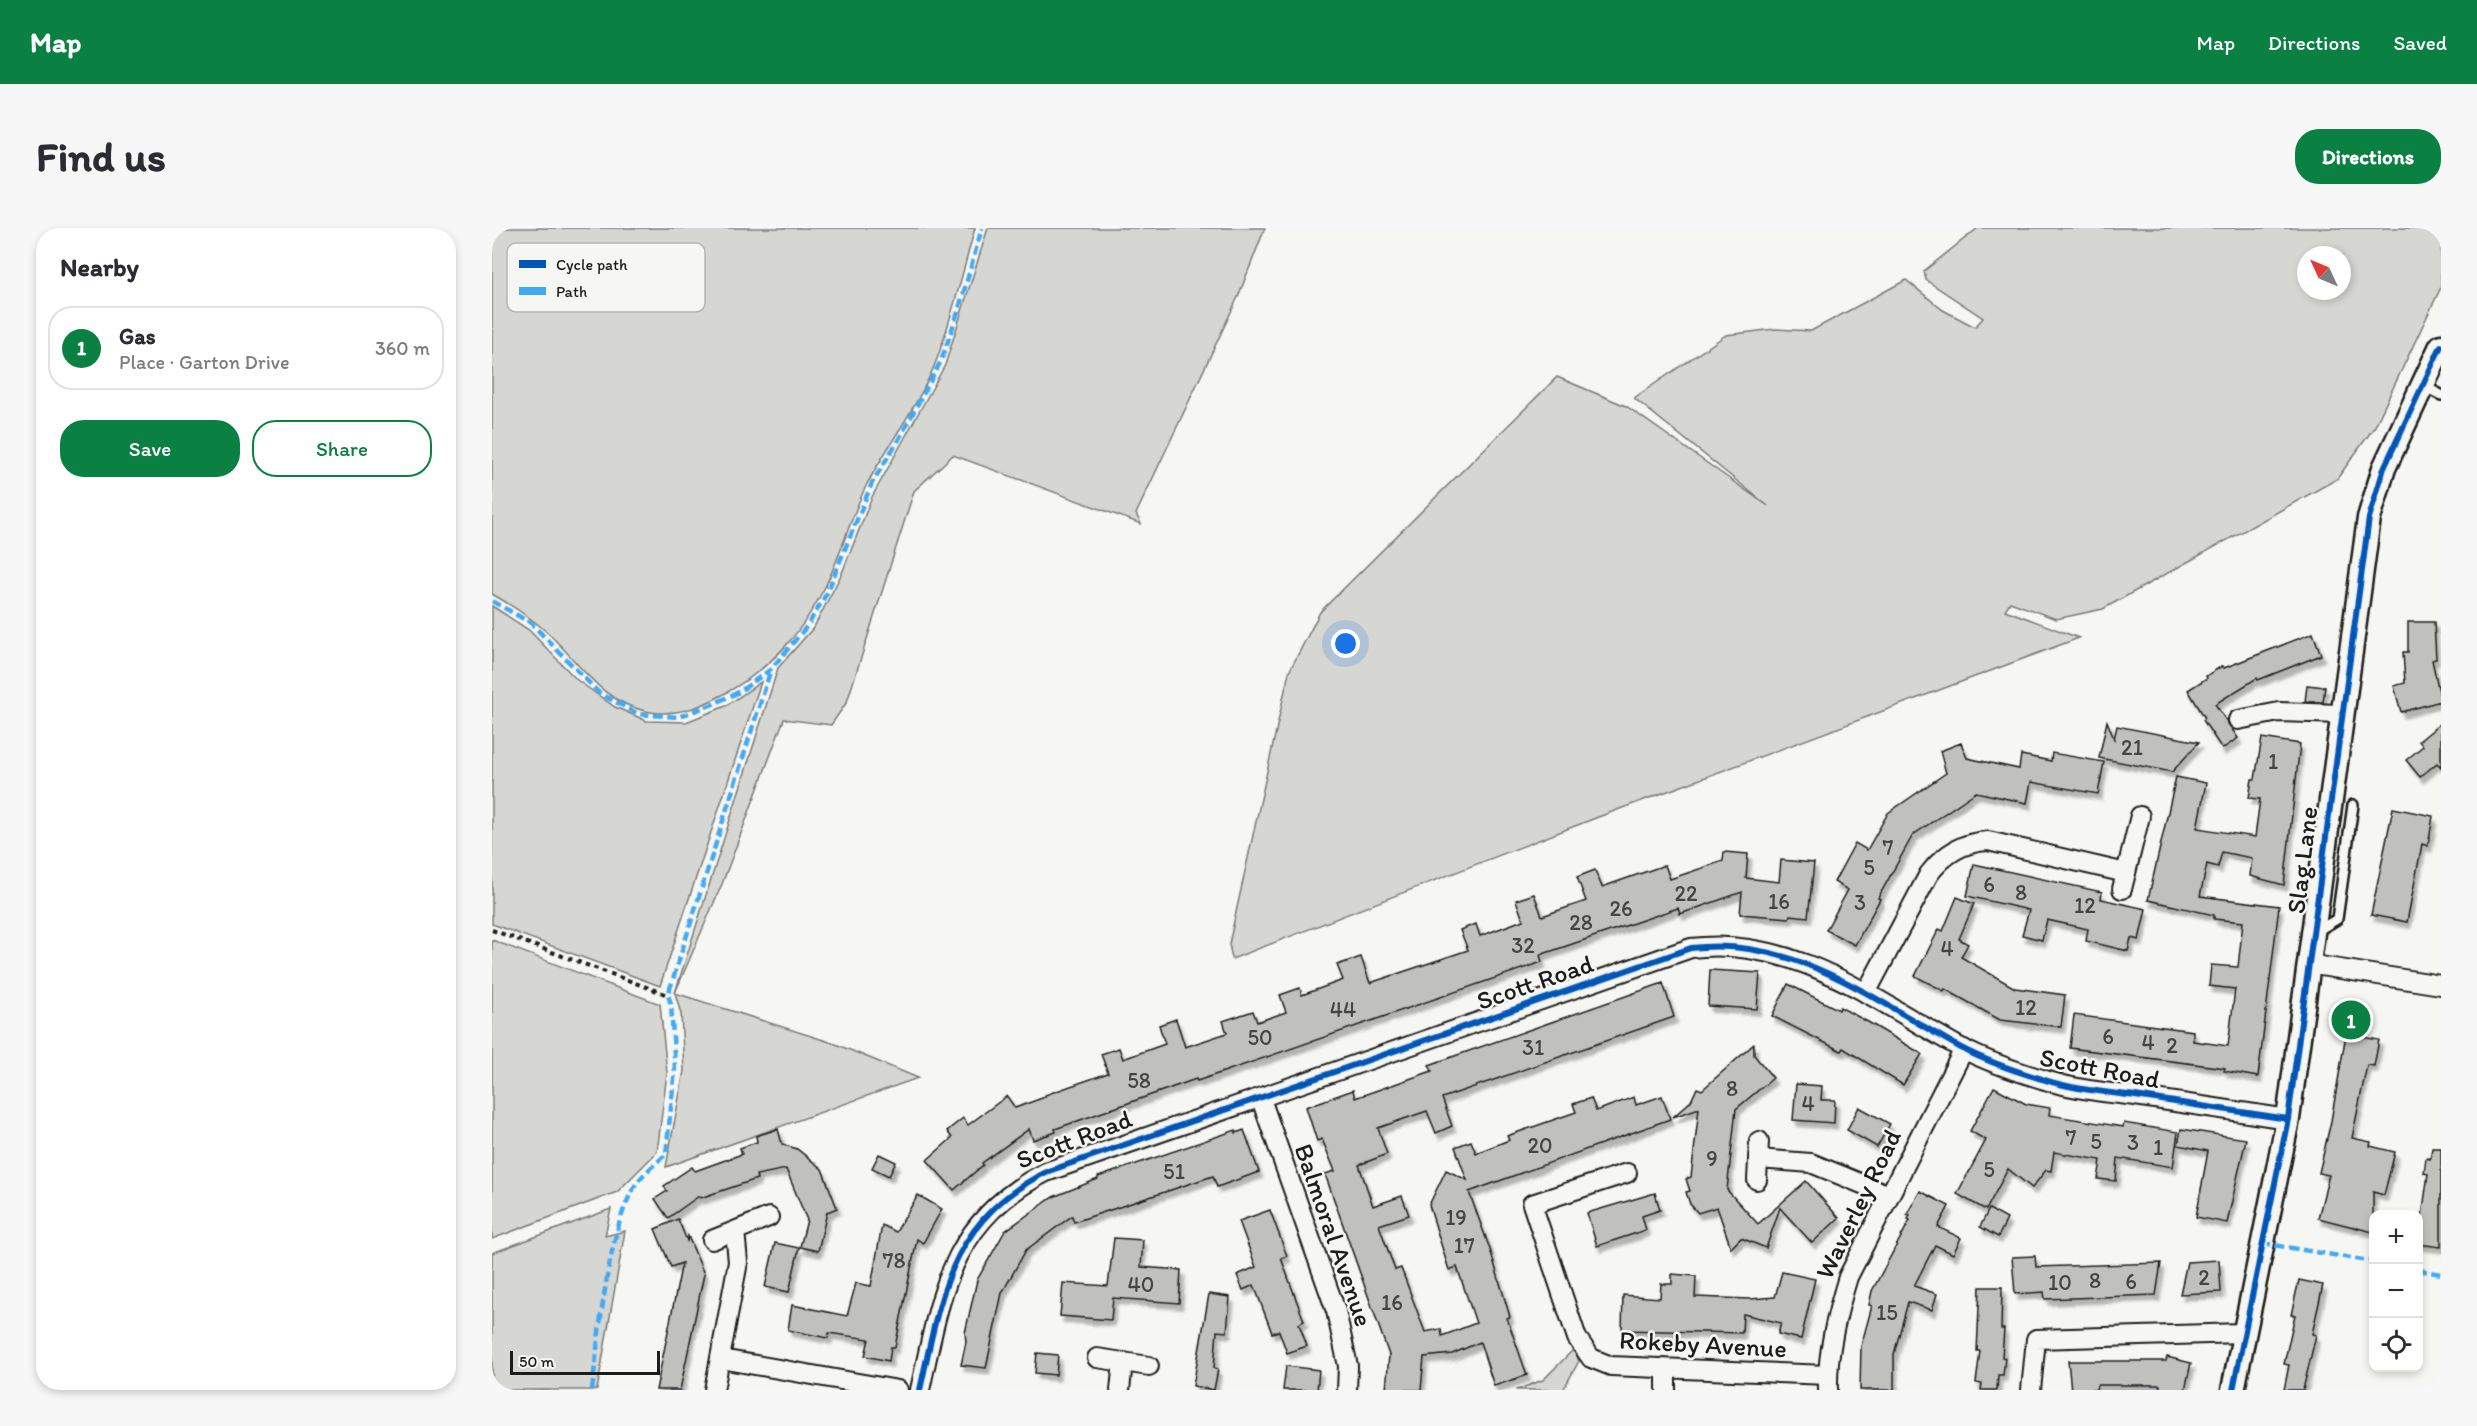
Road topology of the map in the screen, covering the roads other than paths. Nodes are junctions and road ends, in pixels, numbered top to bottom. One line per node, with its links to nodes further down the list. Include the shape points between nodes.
1 (2441, 346): 2 (street, Slag Lane)
2 (2432, 390): 3 (street, Slag Lane, via 2384,468 2374,499)
3 (2341, 714): 4 (street, via 2279,712); 7 (street, Slag Lane)
4 (2238, 720)
5 (2353, 805): 7 (lane, via 2337,919)
6 (2140, 816): 10 (street, via 2124,881 1988,841 1959,847 1929,874)
7 (2312, 934): 8 (street, Slag Lane)
8 (2308, 964): 9 (street); 13 (street, Slag Lane)
9 (2441, 986)
10 (1866, 993): 11 (street, Scott Road); 12 (street, Scott Road, via 1820,969 1763,950 1733,946 1691,948)
11 (1964, 1049): 13 (street, Scott Road, via 2063,1086); 16 (street, Waverley Road)
12 (1261, 1099): 29 (street, Scott Road, via 1046,1172 1005,1197 970,1235 947,1278); 31 (street, Balmoral Avenue, via 1336,1311 1348,1366)
13 (2288, 1119): 20 (street, Slag Lane)
14 (1627, 1173): 25 (street, Rokeby Avenue, via 1532,1204 1584,1351 1611,1366)
15 (1757, 1180): 16 (street, via 1759,1150 1811,1163)
16 (1888, 1195): 26 (street, Waverley Road, via 1848,1277 1839,1307)
17 (770, 1217): 18 (street)
18 (735, 1231): 19 (street); 22 (street, via 738,1262)
19 (712, 1240)
20 (2243, 1334): 33 (street, via 2036,1339); 34 (street, Slag Lane)
21 (1097, 1358): 23 (street)
22 (721, 1359): 27 (street); 28 (street)
23 (1123, 1362): 24 (street); 30 (street)
24 (1149, 1366)
25 (1666, 1369): 26 (street, Rokeby Avenue); 32 (street)
26 (1828, 1383)
27 (714, 1390)
28 (898, 1390)
29 (920, 1390)
30 (1120, 1390)
31 (1347, 1390)
32 (1666, 1390)
33 (2031, 1390)
34 (2233, 1390)

